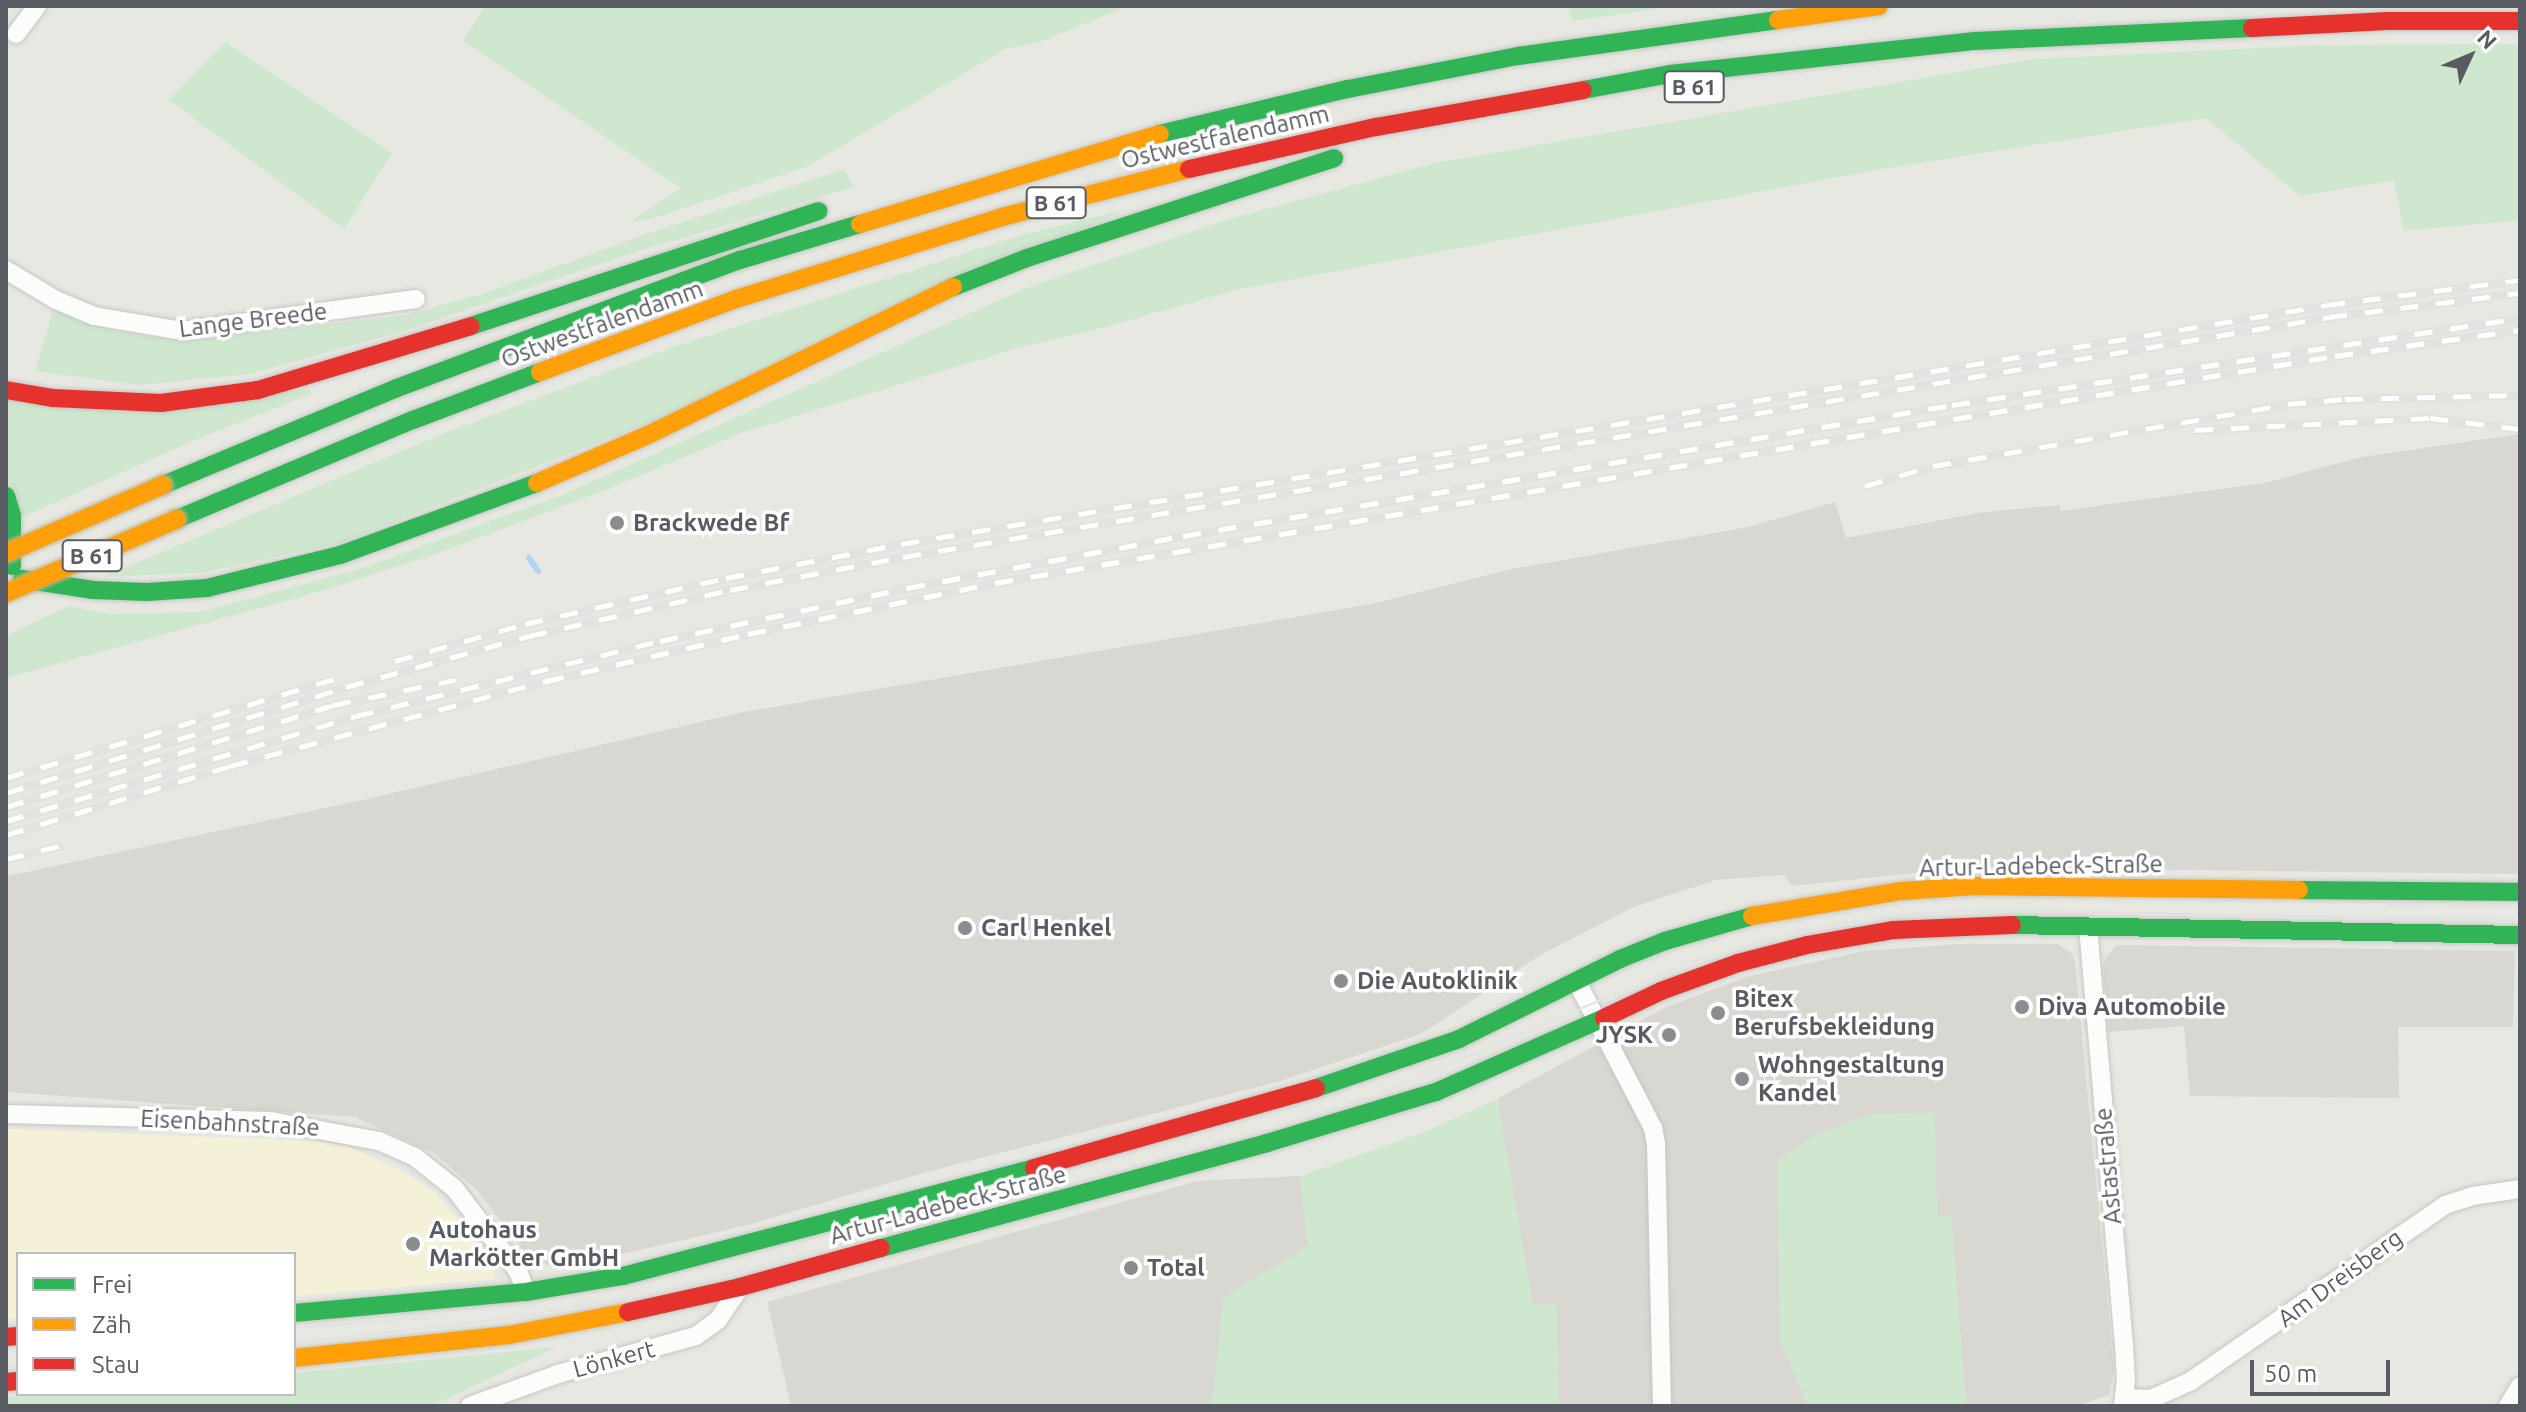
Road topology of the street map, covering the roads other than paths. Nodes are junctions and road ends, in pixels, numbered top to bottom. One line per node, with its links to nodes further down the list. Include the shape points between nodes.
1 (37, 6): 4 (street)
2 (1879, 6): 6 (main road, Ostwestfalendamm / B 61, via 1518,56)
3 (2520, 21): 5 (main road, Ostwestfalendamm / B 61, via 2387,21)
4 (16, 34)
5 (1975, 41): 7 (main road, B 61, via 1886,63 1671,90); 16 (main road, Ostwestfalendamm / B 61, bridge, via 1670,74 1521,99 1178,171 1002,217 721,305 413,420)
6 (1165, 133): 9 (main road); 15 (main road, Ostwestfalendamm / B 61, bridge, via 740,260 397,388)
7 (1386, 144)
8 (1359, 152): 16 (main road, via 1027,258 949,289 648,435 528,487 340,555 207,588 147,592)
9 (1019, 156)
10 (839, 205): 13 (main road, via 363,361 258,390 161,403 53,398)
11 (6, 270): 12 (street, Lange Breede, via 94,316 182,331)
12 (416, 299)
13 (6, 390)
14 (6, 496): 16 (main road, via 12,516)
15 (6, 553)
16 (8, 585)
17 (2520, 892): 20 (main road, Artur-Ladebeck-Straße, via 1975,886 1902,891 1730,921 1632,954)
18 (2088, 926): 19 (main road, Artur-Ladebeck-Straße); 21 (main road, Artur-Ladebeck-Straße, via 1935,925 1821,942 1699,976); 29 (street, Astastraße, via 2124,1344)
19 (2520, 935)
20 (1577, 982): 21 (street); 25 (main road, Artur-Ladebeck-Straße, via 1459,1039 1299,1095 771,1239 623,1276)
21 (1595, 1022): 24 (main road, Artur-Ladebeck-Straße, via 1484,1074 1371,1113); 31 (street, via 1645,1112 1656,1143)
22 (6, 1114): 25 (street, Eisenbahnstraße, via 271,1121 379,1141 442,1176 518,1271)
23 (2520, 1189): 29 (street, Am Dreisberg, via 2472,1196 2436,1210 2191,1381 2151,1399)
24 (740, 1287): 27 (main road, Artur-Ladebeck-Straße, via 509,1335); 30 (street, Lönkert, via 708,1330)
25 (526, 1292): 26 (main road, Artur-Ladebeck-Straße)
26 (296, 1313)
27 (296, 1358)
28 (2520, 1386): 32 (street)
29 (2123, 1402)
30 (470, 1406)
31 (1662, 1406)
32 (2508, 1406)

